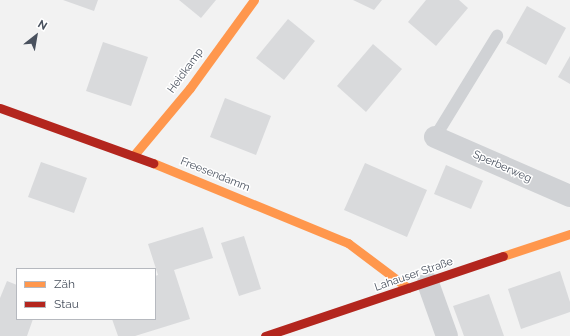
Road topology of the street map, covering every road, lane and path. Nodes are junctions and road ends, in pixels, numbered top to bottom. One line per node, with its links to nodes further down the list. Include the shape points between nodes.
1 (254, 0): 5 (street, Heidkamp, via 190,88)
2 (497, 36): 4 (lane)
3 (0, 108): 5 (street, Freesendamm)
4 (435, 137): 6 (street, Sperberweg)
5 (134, 155): 8 (street, Freesendamm, via 348,243)
6 (570, 196)
7 (570, 234): 8 (street, Lahauser Straße)
8 (418, 286): 9 (street, Lahauser Straße); 10 (street)
9 (265, 336)
10 (447, 336)

